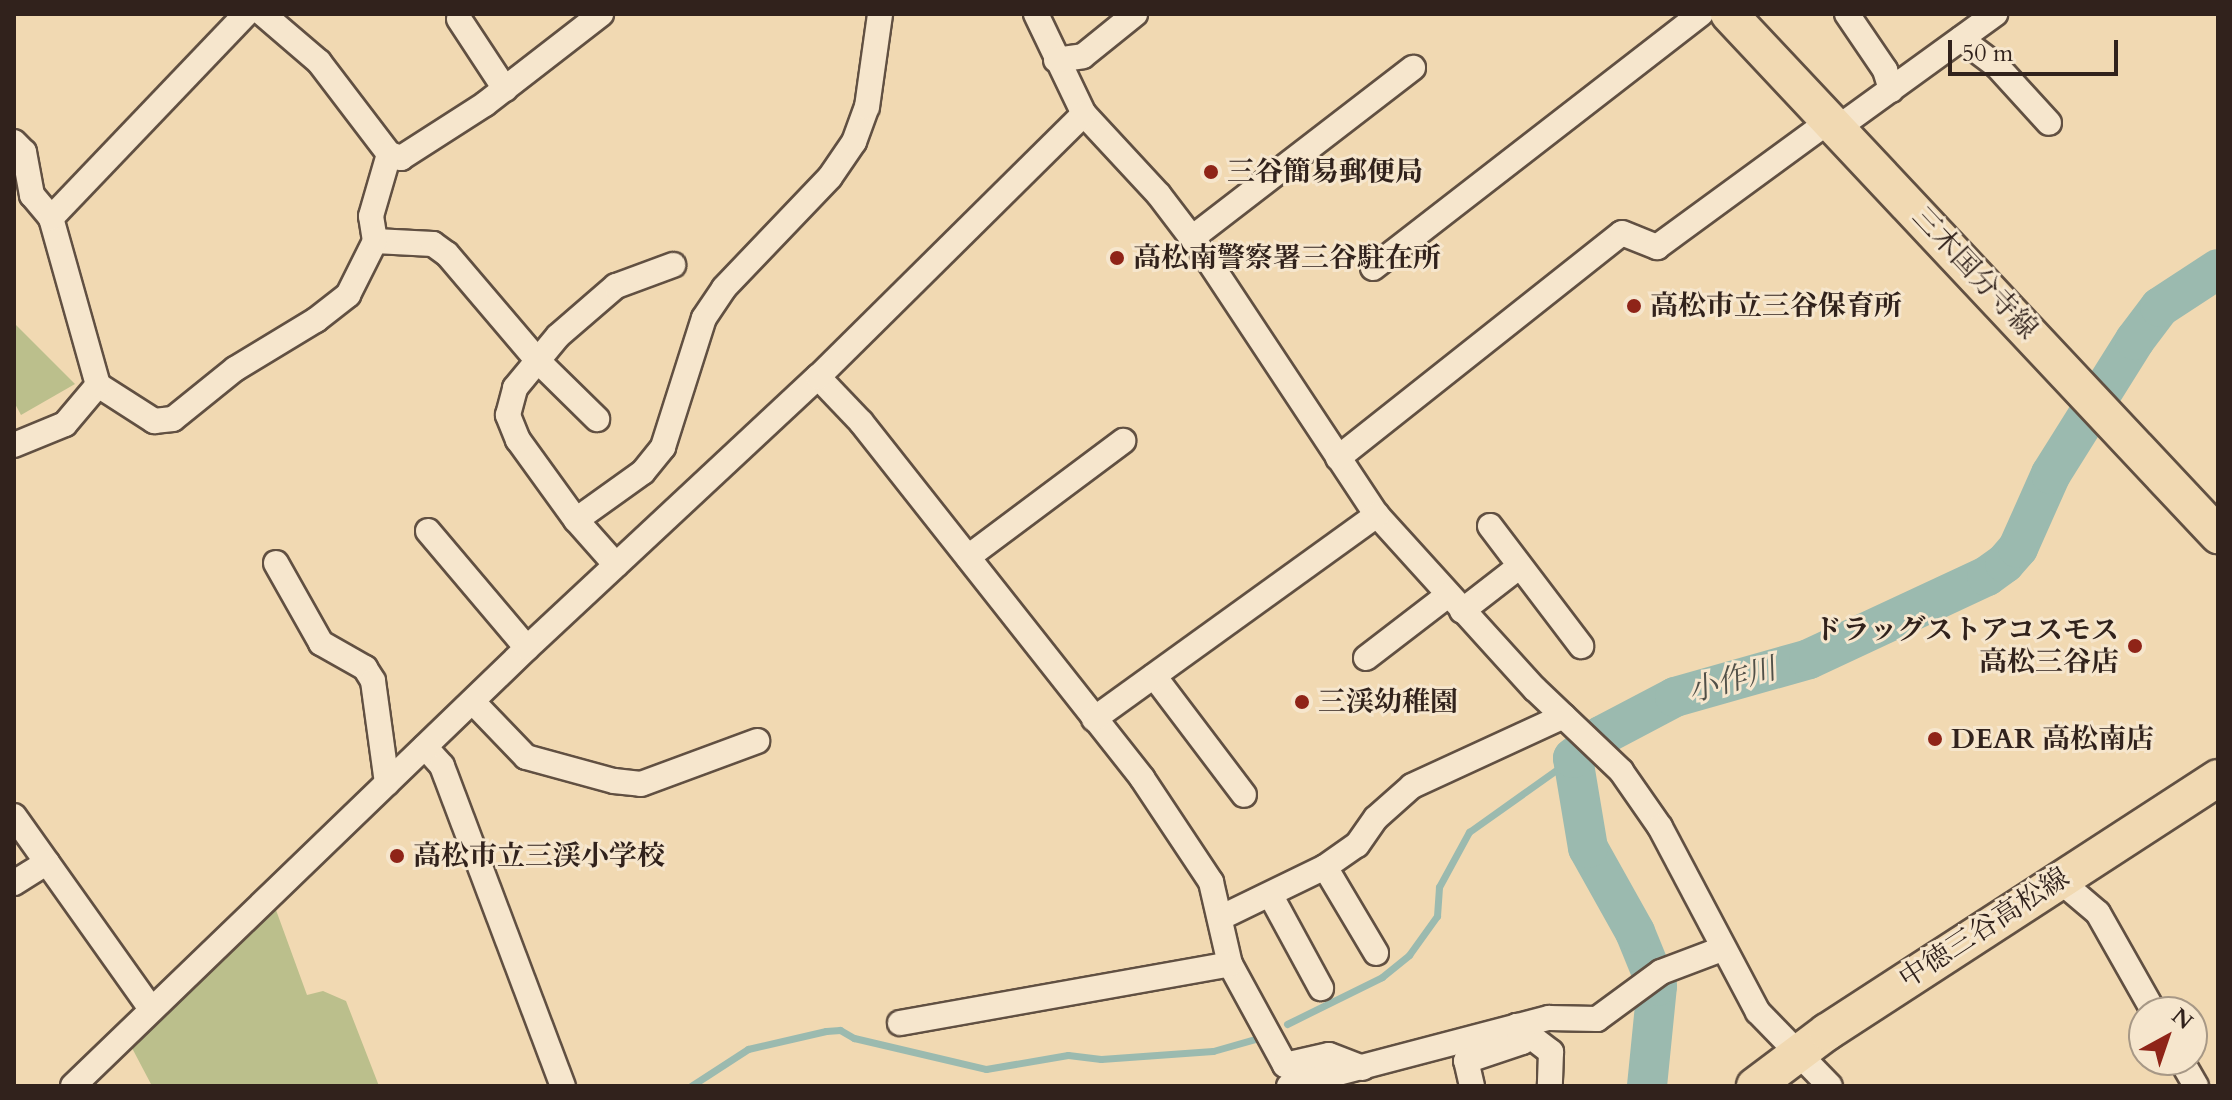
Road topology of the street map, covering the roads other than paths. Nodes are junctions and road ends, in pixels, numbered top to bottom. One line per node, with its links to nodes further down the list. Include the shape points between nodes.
1 (246, 14): 22 (street)
2 (263, 14): 21 (street, via 319,62)
3 (601, 14): 15 (street)
4 (880, 14): 35 (street, via 867,107 854,142 830,177 724,288 704,318 663,447 643,472)
5 (1036, 14): 13 (street)
6 (1135, 14): 13 (street, via 1083,56)
7 (1701, 14): 26 (street)
8 (1729, 14): 18 (main road, 三木国分寺線)
9 (1847, 14): 16 (street, via 1885,70)
10 (1995, 14): 12 (street)
11 (459, 19): 15 (street)
12 (1961, 39): 16 (street); 19 (street, via 1997,66)
13 (1056, 60): 17 (street)
14 (1413, 68): 23 (street)
15 (505, 89): 21 (street, via 401,158)
16 (1891, 90): 18 (street)
17 (1084, 114): 23 (street); 28 (street)
18 (1836, 123): 33 (street, via 1657,247 1622,233); 38 (main road, 三木国分寺線)
19 (2049, 123)
20 (14, 142): 22 (street, via 24,152 32,195)
21 (389, 154): 24 (street, via 371,216)
22 (51, 218): 29 (street)
23 (1192, 238): 33 (street)
24 (375, 241): 27 (street, via 433,244 447,254); 29 (street, via 348,295 235,369 173,419 154,421)
25 (673, 265): 27 (street, via 616,286 558,336)
26 (1373, 268)
27 (538, 361): 30 (street); 35 (street, via 515,388 510,427)
28 (818, 377): 39 (street, via 861,422); 41 (street)
29 (98, 385): 32 (street, via 65,424)
30 (597, 419)
31 (1123, 441): 39 (street)
32 (14, 445)
33 (1338, 458): 34 (street)
34 (1377, 515): 43 (street); 47 (street)
35 (576, 520): 41 (street)
36 (1490, 526): 42 (street)
37 (428, 531): 45 (street)
38 (2218, 535)
39 (968, 557): 50 (street)
40 (276, 563): 54 (street, via 321,643 365,668 373,681)
41 (616, 565): 45 (street)
42 (1520, 566): 43 (street); 44 (street)
43 (1455, 603): 46 (street); 49 (street)
44 (1581, 646)
45 (527, 648): 48 (street)
46 (1366, 658)
47 (1154, 676): 50 (street); 55 (street)
48 (473, 702): 51 (street, via 526,757 614,781 641,784); 52 (street)
49 (1564, 716): 58 (street, via 1412,786 1376,818 1357,845); 63 (street, via 1602,750 1660,827)
50 (1094, 719): 62 (street, via 1142,778 1211,882)
51 (757, 741)
52 (425, 747): 54 (street); 74 (street, via 442,766)
53 (2218, 778): 59 (main road, 中徳三谷高松線)
54 (387, 783): 68 (street)
55 (1244, 795)
56 (14, 816): 57 (street)
57 (47, 862): 60 (street); 68 (street)
58 (1325, 867): 61 (street); 64 (street)
59 (2058, 879): 67 (street, via 2098,913); 71 (main road, 中徳三谷高松線)
60 (14, 883)
61 (1271, 896): 62 (street); 66 (street)
62 (1222, 917): 65 (street)
63 (1722, 949): 70 (street, via 1661,972 1597,1019 1549,1018); 71 (street, via 1758,1012)
64 (1376, 953)
65 (1230, 964): 69 (street); 72 (street, via 1285,1065 1329,1055)
66 (1321, 988)
67 (2145, 996)
68 (151, 1009): 73 (street)
69 (900, 1023)
70 (1517, 1026): 72 (street); 76 (street, via 1522,1042 1466,1061); 77 (street, via 1551,1052)
71 (1793, 1054): 78 (main road, 中徳三谷高松線); 79 (street)
72 (1363, 1068): 75 (street)
73 (73, 1086)
74 (563, 1086)
75 (1289, 1086)
76 (1472, 1086)
77 (1550, 1086)
78 (1755, 1086)
79 (1830, 1086)

